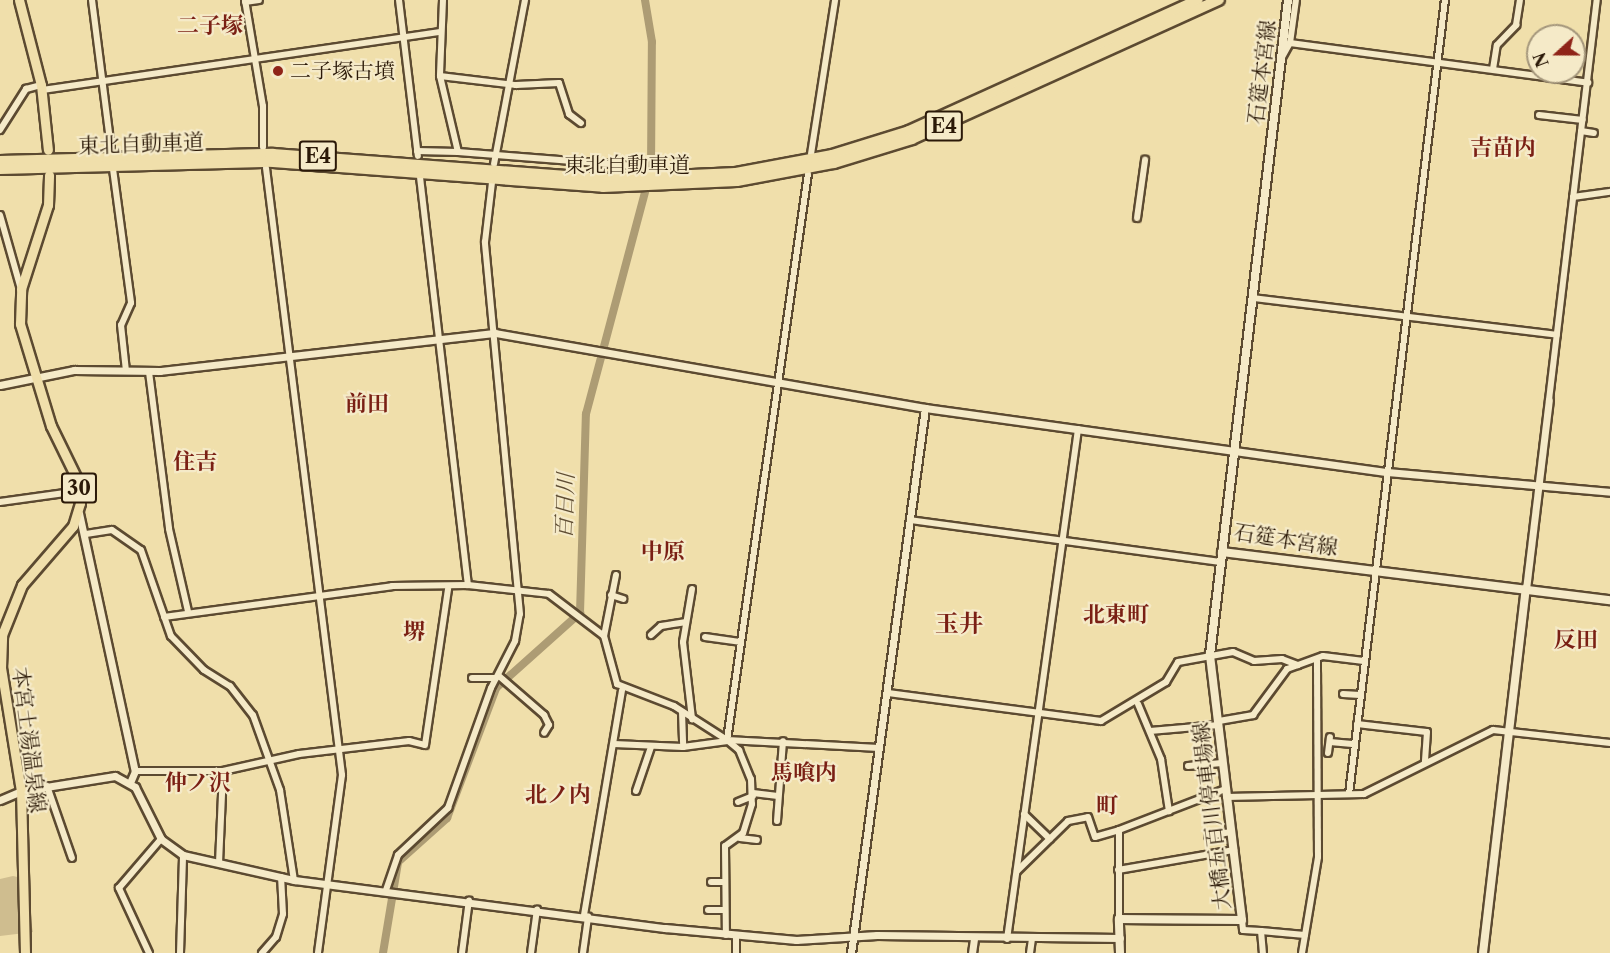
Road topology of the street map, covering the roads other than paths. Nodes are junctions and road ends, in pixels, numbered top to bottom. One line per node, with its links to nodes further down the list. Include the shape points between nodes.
1 (19, 0): 27 (main road)
2 (92, 0): 24 (street)
3 (259, 0): 15 (street)
4 (399, 0): 17 (street)
5 (442, 0): 16 (street)
6 (525, 0): 26 (street)
7 (835, 0): 38 (street)
8 (1198, 0): 52 (highway, 東北自動車道 / E4, via 971,106 875,143 767,168)
9 (1219, 0): 52 (highway, 東北自動車道 / E4, via 984,109 879,150 748,180)
10 (1288, 0): 20 (main road, 石筵本宮線)
11 (1296, 0): 18 (street)
12 (1445, 0): 21 (street)
13 (1520, 0): 22 (street, via 1516,25 1497,45)
14 (1597, 0): 25 (street)
15 (245, 1): 19 (street)
16 (441, 32): 17 (street); 23 (street)
17 (403, 35): 19 (street); 37 (street, via 418,153)
18 (1290, 43): 20 (street); 21 (street)
19 (253, 57): 24 (street); 34 (street, via 263,106)
20 (1281, 59): 58 (main road, 石筵本宮線)
21 (1436, 60): 22 (street); 59 (street)
22 (1493, 69): 25 (street)
23 (440, 76): 26 (street); 37 (street)
24 (102, 81): 27 (street); 35 (street)
25 (1588, 83): 29 (street)
26 (508, 85): 30 (street, via 560,83 569,114); 39 (street)
27 (42, 88): 31 (street, via 26,89); 36 (main road)
28 (1539, 115): 29 (street)
29 (1582, 120): 32 (street)
30 (581, 123)
31 (0, 130)
32 (1581, 131): 33 (street); 54 (street)
33 (1594, 132)
34 (263, 147)
35 (111, 149)
36 (48, 150)
37 (458, 152): 39 (street)
38 (811, 154)
39 (494, 156): 42 (street); 43 (street)
40 (1145, 160): 56 (street)
41 (0, 161): 51 (highway, 東北自動車道 / E4, via 273,154)
42 (494, 164)
43 (635, 166)
44 (266, 168): 63 (street)
45 (0, 169): 51 (highway, 東北自動車道 / E4, via 273,162)
46 (113, 170): 64 (street, via 131,303 121,325)
47 (808, 174): 67 (street)
48 (50, 175): 57 (main road, 30, via 48,205)
49 (420, 177): 61 (street)
50 (492, 182): 60 (street, via 485,242)
51 (634, 183): 52 (highway, 東北自動車道 / E4)
52 (652, 183)
53 (1610, 192): 54 (street)
54 (1573, 197): 62 (street)
55 (0, 215): 57 (street)
56 (1137, 218)
57 (21, 289): 66 (main road, 30, via 20,324)
58 (1253, 298): 59 (street); 72 (main road, 石筵本宮線)
59 (1405, 316): 62 (street); 73 (street)
60 (495, 333): 61 (street); 67 (street); 89 (street)
61 (440, 335): 63 (street); 85 (street)
62 (1557, 335): 69 (street)
63 (289, 353): 65 (street); 90 (street)
64 (126, 371): 65 (street); 66 (street)
65 (150, 372): 94 (street, via 169,529)
66 (34, 376): 68 (street); 75 (main road, 30)
67 (778, 383): 70 (street); 101 (street)
68 (0, 385)
69 (1549, 400): 74 (street)
70 (925, 408): 71 (street); 79 (street)
71 (1078, 429): 72 (street); 81 (street)
72 (1236, 452): 73 (street); 82 (main road, 石筵本宮線)
73 (1388, 472): 74 (street); 83 (street)
74 (1538, 486): 76 (street); 87 (street)
75 (79, 492): 77 (street); 78 (main road, 30)
76 (1610, 492)
77 (0, 502)
78 (79, 513): 80 (street); 96 (main road, 本宮土湯温泉線 / 30, via 22,585)
79 (910, 520): 81 (street); 109 (street)
80 (86, 534): 95 (street, via 112,530 141,550); 137 (street)
81 (1063, 540): 82 (street); 116 (street)
82 (1222, 557): 83 (main road, 石筵本宮線); 102 (main road, 大橋五百川停車場線)
83 (1375, 571): 87 (main road, 石筵本宮線); 104 (street)
84 (616, 575): 91 (street)
85 (468, 585): 86 (street); 89 (street)
86 (447, 589): 90 (street, via 392,586); 131 (street, via 425,745 409,741)
87 (1526, 589): 93 (main road); 120 (main road)
88 (692, 590): 97 (street)
89 (518, 593): 99 (street, via 549,594); 107 (street, via 514,635)
90 (319, 596): 94 (street); 131 (street)
91 (611, 596): 92 (street); 99 (street)
92 (623, 599)
93 (1610, 600)
94 (188, 611): 95 (street)
95 (164, 617): 133 (street, via 177,644 230,686 253,715)
96 (3, 620): 141 (main road, 本宮土湯温泉線 / 30, via 1,668)
97 (685, 622): 98 (street, via 661,626); 117 (street)
98 (651, 635)
99 (604, 636): 108 (street)
100 (705, 637): 101 (street)
101 (740, 642): 114 (street)
102 (1210, 655): 105 (street, via 1233,652 1254,661 1282,659); 112 (street, via 1178,662 1169,678); 118 (main road, 大橋五百川停車場線)
103 (1317, 658): 104 (street); 105 (street); 147 (street)
104 (1364, 661): 111 (street)
105 (1298, 665): 118 (street, via 1282,673 1254,715)
106 (472, 678): 107 (street)
107 (500, 678): 122 (street, via 544,715 549,725); 171 (street, via 448,808 398,855)
108 (622, 690): 115 (street); 126 (street)
109 (888, 693): 116 (street); 130 (street)
110 (1343, 694): 111 (street)
111 (1360, 695): 119 (street)
112 (1138, 704): 116 (street, via 1101,721); 121 (street)
113 (722, 705): 114 (street)
114 (731, 706): 123 (street)
115 (682, 712): 117 (street); 129 (street)
116 (1039, 712): 151 (street)
117 (693, 720): 123 (street)
118 (1219, 723): 121 (street); 134 (main road, 大橋五百川停車場線)
119 (1357, 724): 127 (street); 135 (street, via 1427,732)
120 (1509, 729): 125 (street); 135 (street, via 1493,730); 203 (main road)
121 (1150, 731): 150 (street)
122 (544, 733)
123 (728, 740): 124 (street); 129 (street); 144 (street, via 742,756)
124 (783, 741): 130 (street); 146 (street)
125 (1610, 743)
126 (614, 744): 128 (street); 176 (street)
127 (1355, 744): 132 (street, via 1330,740); 145 (street)
128 (651, 747): 129 (street); 142 (street)
129 (683, 747)
130 (879, 748): 181 (street)
131 (338, 750): 133 (street); 170 (street, via 342,785)
132 (1328, 753)
133 (269, 760): 138 (street); 167 (street, via 280,789)
134 (1222, 763): 136 (street); 143 (main road, 大橋五百川停車場線)
135 (1425, 763): 145 (street, via 1364,794)
136 (1188, 766)
137 (135, 771): 138 (street); 139 (street)
138 (223, 771): 163 (street)
139 (130, 783): 140 (street, via 103,775); 157 (street)
140 (47, 786): 141 (street); 162 (street)
141 (21, 791): 148 (street); 188 (main road, 本宮土湯温泉線 / 30)
142 (636, 791)
143 (1226, 793): 147 (street); 150 (street); 154 (main road, 大橋五百川停車場線)
144 (753, 794): 146 (street); 149 (street); 156 (street)
145 (1348, 794): 147 (street)
146 (778, 796): 152 (street)
147 (1316, 796): 182 (street, via 1318,858)
148 (0, 800)
149 (738, 802)
150 (1169, 811): 153 (street)
151 (1024, 814): 158 (street); 165 (street)
152 (777, 821)
153 (1119, 830): 158 (street, via 1095,837 1085,816 1068,821); 164 (street)
154 (1231, 832): 155 (street); 160 (main road, 大橋五百川停車場線)
155 (1208, 836)
156 (740, 838): 159 (street); 169 (street, via 725,846)
157 (161, 839): 161 (street); 189 (street, via 119,888)
158 (1050, 839): 165 (street)
159 (757, 840)
160 (1234, 850): 164 (street); 178 (main road, 大橋五百川停車場線)
161 (183, 855): 163 (street); 190 (street)
162 (72, 858)
163 (219, 863): 166 (street)
164 (1118, 870): 177 (street)
165 (1017, 871): 186 (street)
166 (281, 877): 167 (street); 191 (street, via 282,914 276,937)
167 (294, 880): 170 (street)
168 (711, 882): 169 (street)
169 (724, 882): 175 (street)
170 (328, 883): 171 (street); 192 (street)
171 (391, 891): 172 (street)
172 (469, 900): 173 (street); 193 (street)
173 (537, 909): 176 (street); 194 (street)
174 (708, 910): 175 (street)
175 (725, 910): 180 (street)
176 (586, 916): 180 (street); 195 (street)
177 (1119, 919): 178 (main road, 大橋五百川停車場線); 185 (main road)
178 (1242, 920): 179 (street, via 1243,930)
179 (1261, 931): 182 (street); 201 (street)
180 (726, 935): 183 (street)
181 (853, 935): 183 (street); 184 (street); 197 (street)
182 (1305, 935): 202 (street)
183 (736, 937): 196 (street)
184 (974, 938): 186 (street); 198 (street)
185 (1120, 938): 187 (street); 200 (main road)
186 (1007, 939): 187 (street)
187 (1032, 939): 199 (street)
188 (25, 953)
189 (149, 953)
190 (180, 953)
191 (262, 953)
192 (318, 953)
193 (462, 953)
194 (531, 953)
195 (582, 953)
196 (736, 953)
197 (851, 953)
198 (972, 953)
199 (1030, 953)
200 (1120, 953)
201 (1263, 953)
202 (1302, 953)
203 (1483, 953)

